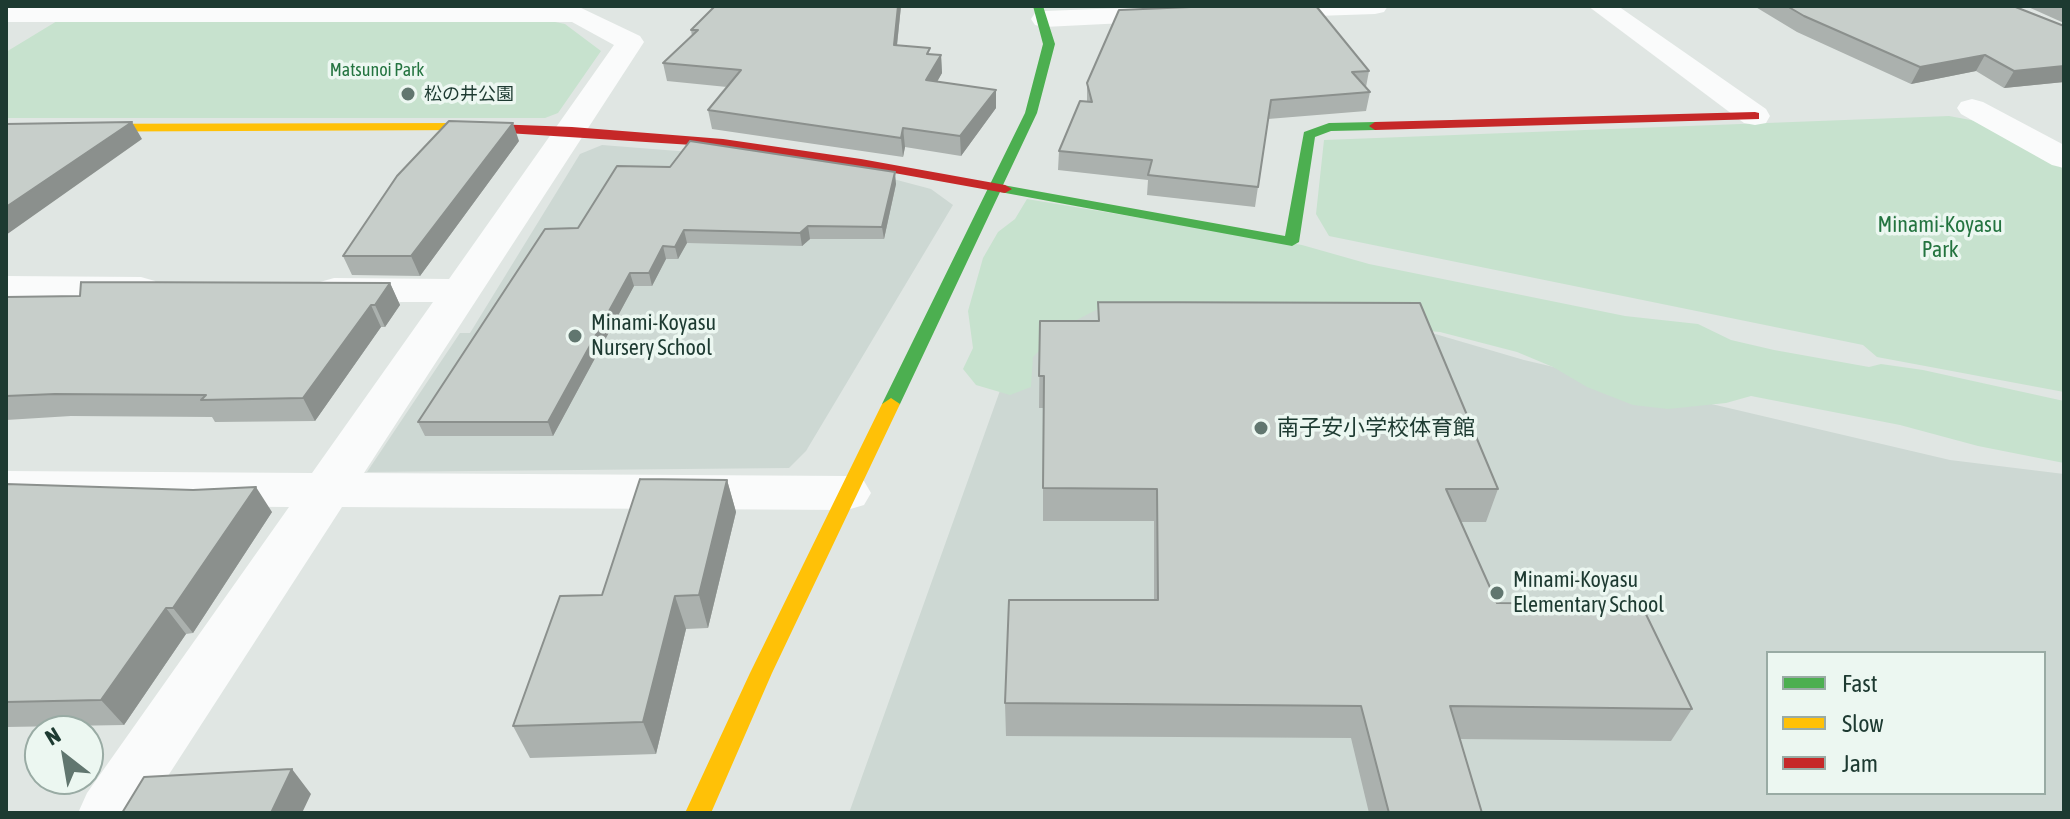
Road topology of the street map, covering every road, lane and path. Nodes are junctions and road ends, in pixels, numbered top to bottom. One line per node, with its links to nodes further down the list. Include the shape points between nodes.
1 (1375, 6): 4 (street)
2 (1601, 6): 9 (street)
3 (413, 10): 7 (street); 11 (street, via 577,14 630,42)
4 (1233, 11)
5 (1041, 12): 6 (street); 13 (street, via 1049,44 1038,90)
6 (1202, 13)
7 (6, 14)
8 (1972, 108): 12 (street)
9 (1755, 116): 13 (street, via 1329,127 1309,135 1292,242)
10 (6, 128): 11 (street, via 429,126)
11 (572, 131): 13 (street, via 723,143); 17 (street)
12 (2064, 158)
13 (993, 188): 20 (street)
14 (6, 288): 15 (street)
15 (180, 289)
16 (306, 290): 17 (street)
17 (464, 291): 19 (street)
18 (6, 488): 19 (street)
19 (328, 490): 20 (street); 21 (street)
20 (847, 493): 22 (street)
21 (109, 813)
22 (698, 813)

